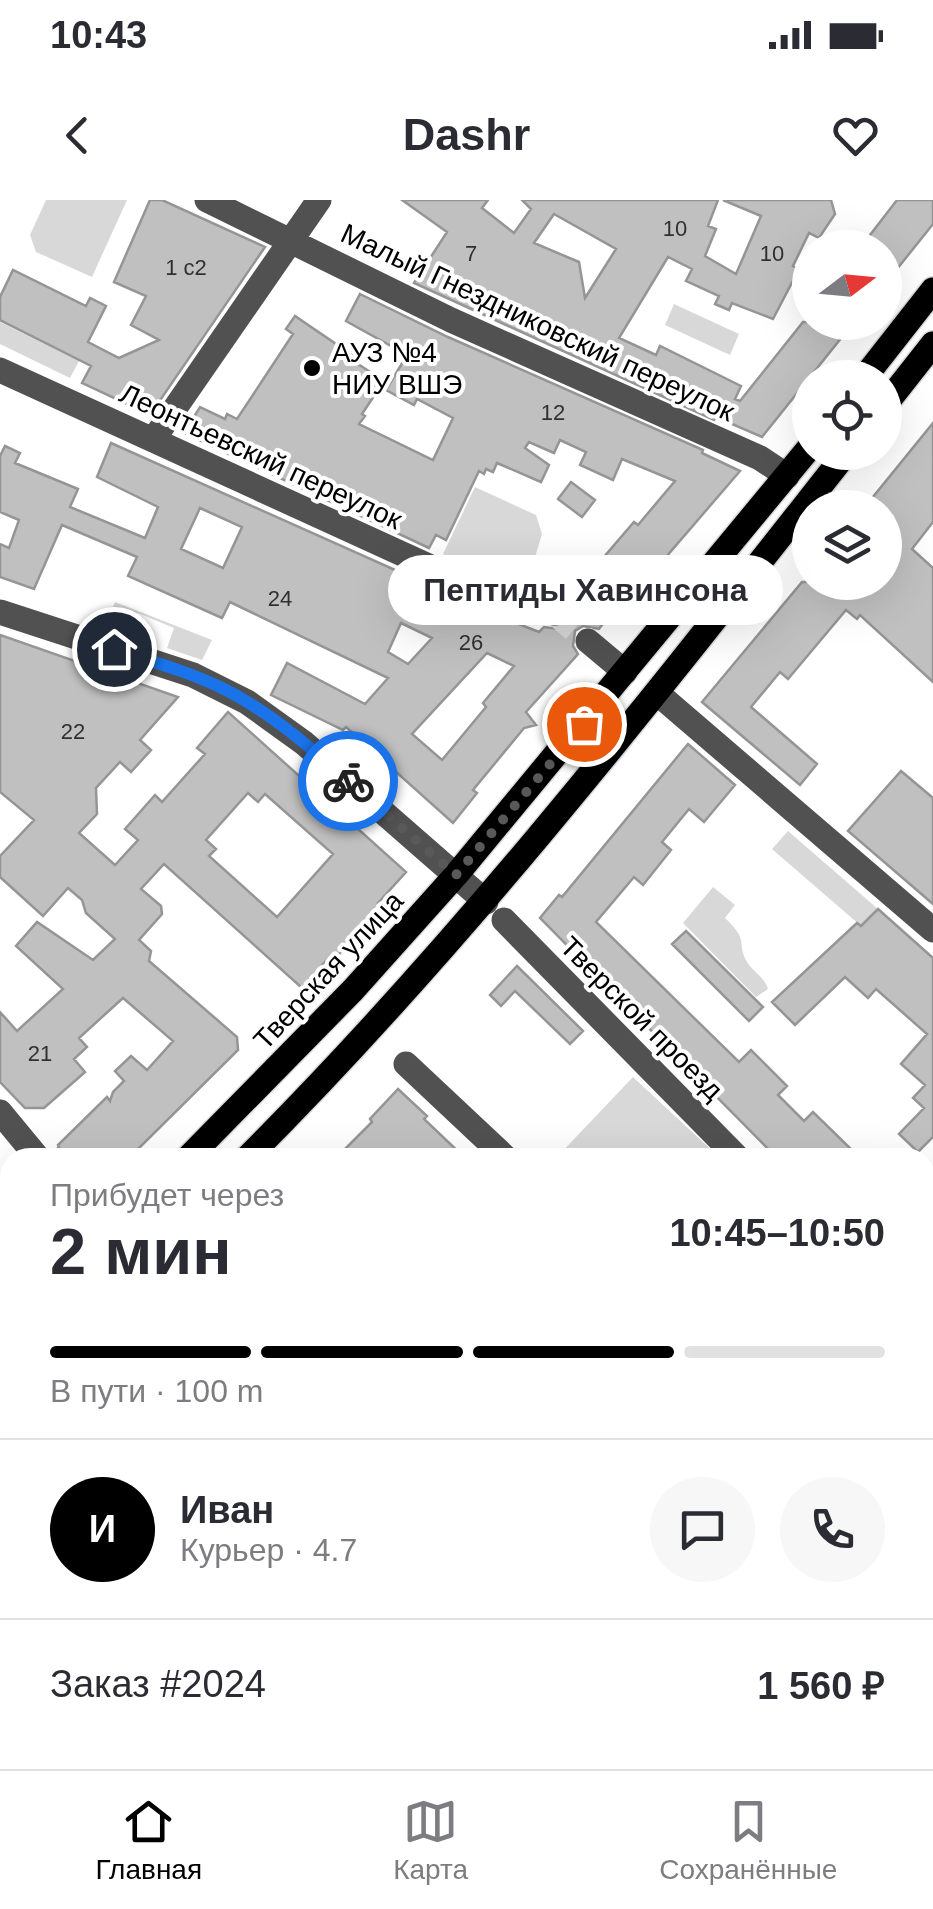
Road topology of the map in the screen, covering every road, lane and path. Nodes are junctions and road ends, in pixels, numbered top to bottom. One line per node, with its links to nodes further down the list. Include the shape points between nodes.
1 (207, 200): 3 (street, Малый Гнездниковский переулок)
2 (318, 200): 3 (street)
3 (290, 238): 9 (street); 12 (street, Малый Гнездниковский переулок)
4 (933, 290): 6 (main road)
5 (933, 344): 8 (main road)
6 (878, 360)
7 (0, 370): 9 (street, Леонтьевский переулок)
8 (902, 383)
9 (154, 440): 14 (street, Леонтьевский переулок, via 506,601)
10 (792, 470): 12 (main road, Тверская улица)
11 (833, 470): 17 (main road)
12 (787, 476): 16 (main road, Тверская улица)
13 (0, 612): 18 (street, Тверской проезд, via 193,676 247,702)
14 (555, 614)
15 (588, 642): 16 (street)
16 (624, 672): 18 (main road, Тверская улица)
17 (657, 694): 19 (main road); 20 (street)
18 (456, 875): 19 (street, Тверской проезд); 24 (main road, Тверская улица)
19 (495, 911): 25 (main road); 27 (street, Тверской проезд)
20 (933, 930)
21 (406, 1064): 26 (street)
22 (0, 1112): 23 (street)
23 (30, 1148)
24 (198, 1148)
25 (257, 1148)
26 (495, 1148)
27 (728, 1148)

